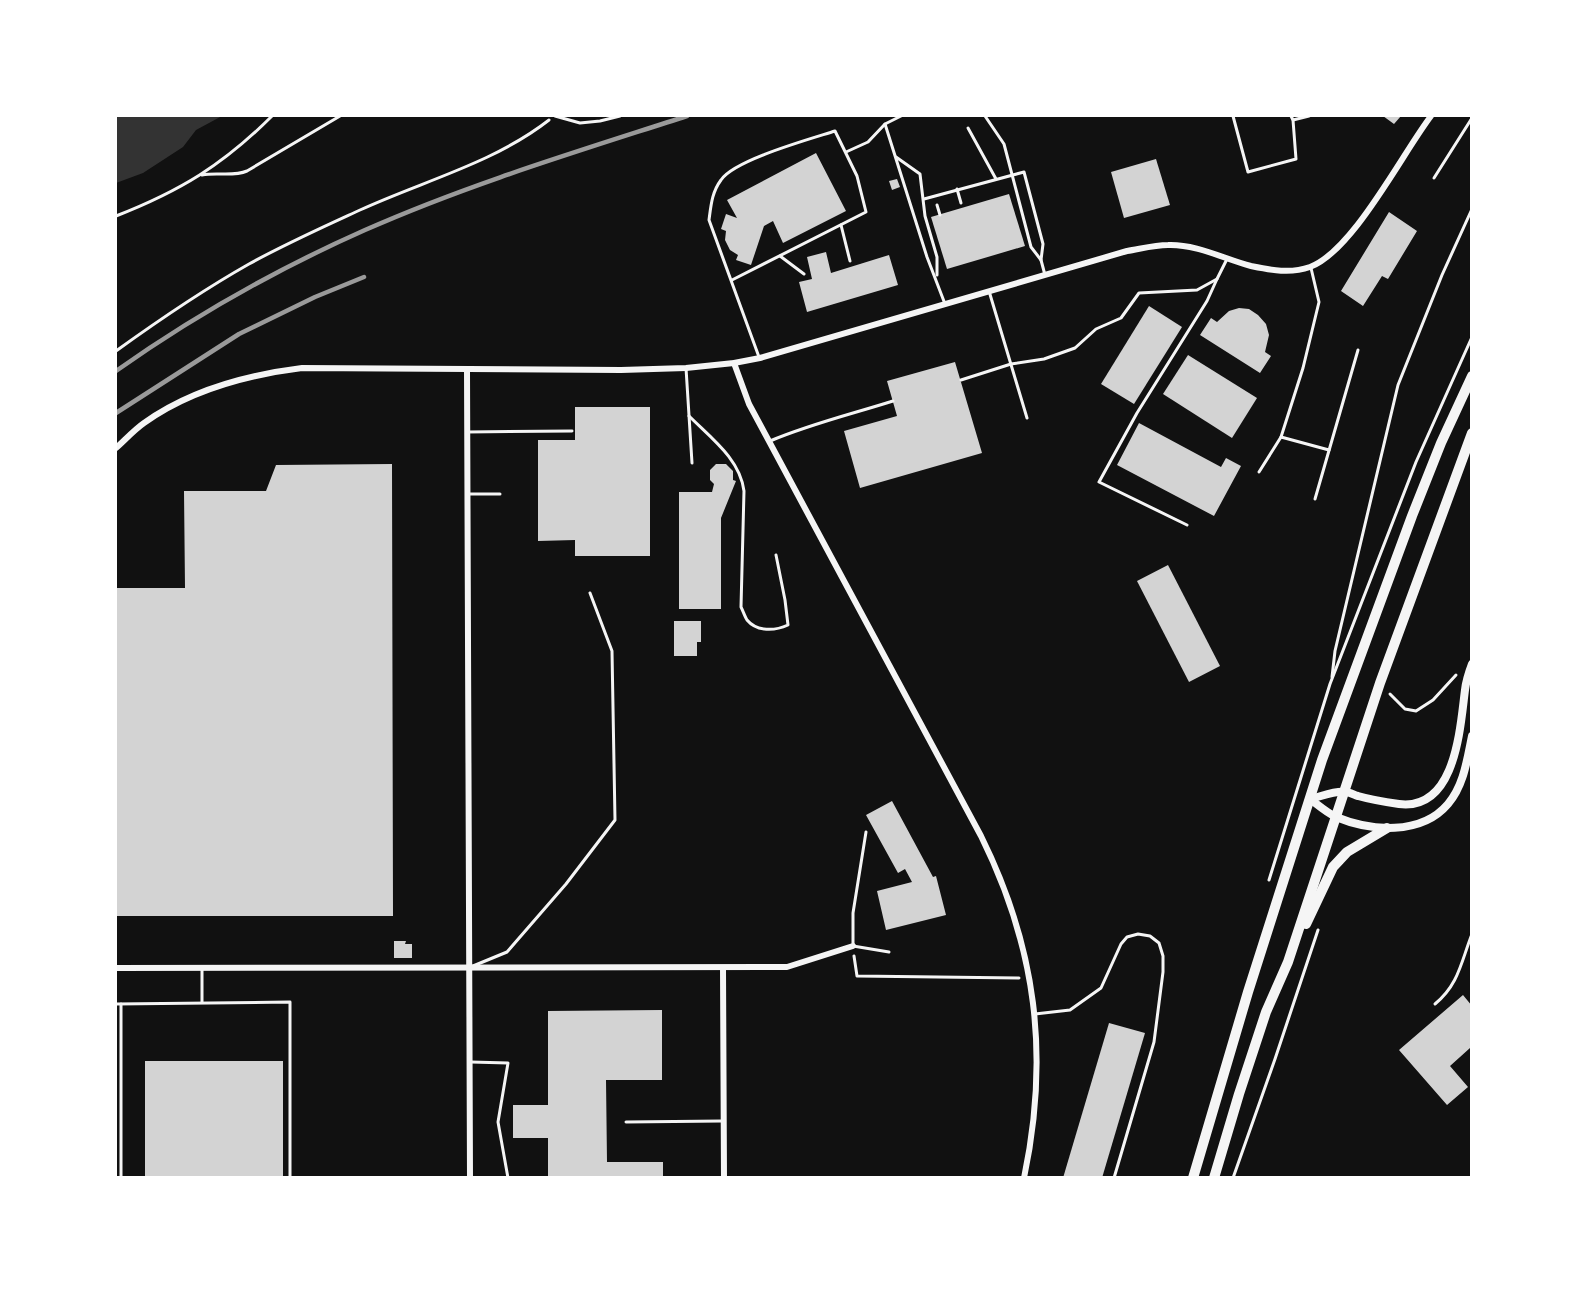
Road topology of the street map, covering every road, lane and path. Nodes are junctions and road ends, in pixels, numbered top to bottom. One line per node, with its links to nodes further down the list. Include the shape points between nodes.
1 (272, 116): 18 (path)
2 (340, 116): 18 (path, via 247,171)
3 (555, 116): 4 (lane, via 580,123); 40 (path, via 481,159 250,264)
4 (620, 116)
5 (900, 116): 13 (lane)
6 (985, 116): 17 (lane, via 1004,144)
7 (1233, 116): 12 (lane, via 1248,172 1296,159)
8 (1291, 116): 12 (lane)
9 (1309, 116): 12 (lane)
10 (1431, 116): 31 (street, via 1360,221 1334,252)
11 (1472, 118): 19 (lane)
12 (1293, 120)
13 (885, 124): 15 (lane, via 868,141); 16 (lane)
14 (968, 128): 20 (lane)
15 (846, 152): 26 (lane, via 866,212); 36 (lane, via 835,131 750,159 722,178 712,198 709,220)
16 (896, 158): 22 (lane, via 920,174); 34 (lane)
17 (1012, 175): 20 (lane); 29 (lane, via 1031,247); 29 (lane, via 1024,172 1043,244)
18 (201, 176): 25 (path)
19 (1434, 178)
20 (996, 179): 21 (lane)
21 (957, 189): 22 (lane); 23 (lane)
22 (924, 199): 34 (lane, via 937,257)
23 (962, 203)
24 (1472, 209): 70 (path, via 1398,385)
25 (116, 216)
26 (841, 225): 27 (lane); 30 (lane)
27 (780, 256): 32 (lane); 36 (lane)
28 (1228, 258): 31 (street, via 1282,272); 33 (street, via 1168,245 1127,251); 35 (lane)
29 (1041, 260): 33 (lane)
30 (850, 261)
31 (1310, 267): 55 (lane, via 1319,302 1304,368)
32 (804, 274)
33 (1045, 275): 37 (street)
34 (936, 277): 38 (lane)
35 (1217, 279): 44 (lane, via 1197,290 1139,293 1121,318 1096,329 1075,348 1044,359); 64 (lane, via 1099,482)
36 (732, 280): 42 (lane)
37 (989, 291): 38 (street); 44 (lane)
38 (945, 304): 42 (street)
39 (1472, 337): 70 (path, via 1416,462)
40 (116, 351)
41 (1358, 351): 58 (lane)
42 (760, 358): 43 (street)
43 (734, 363): 45 (street); 56 (street, via 748,404)
44 (1011, 364): 48 (lane); 51 (lane)
45 (686, 368): 46 (street); 50 (lane)
46 (467, 369): 53 (street); 57 (street, via 302,368 245,377 171,407 144,423)
47 (1472, 376): 73 (main road, via 1412,516)
48 (961, 380)
49 (893, 401): 56 (lane)
50 (689, 416): 59 (lane); 65 (lane, via 731,458 742,478 741,607 747,620 760,628 778,629 788,624)
51 (1027, 418)
52 (572, 431): 53 (lane)
53 (467, 432): 61 (street)
54 (1472, 433): 69 (main road)
55 (1281, 437): 58 (lane); 60 (lane)
56 (769, 442): 87 (street, via 991,856 1013,910)
57 (116, 448)
58 (1329, 451): 63 (lane)
59 (692, 463)
60 (1259, 472)
61 (467, 494): 62 (lane); 85 (street)
62 (500, 494)
63 (1315, 499)
64 (1187, 525)
65 (776, 555)
66 (590, 593): 85 (lane, via 612,651 615,820 507,952)
67 (1472, 664): 72 (street, via 1450,769 1436,791 1407,805)
68 (1458, 673): 69 (path, via 1433,700 1416,711 1405,709)
69 (1380, 683): 72 (main road)
70 (1330, 684): 75 (path)
71 (1472, 736): 76 (street, via 1466,768 1448,804 1415,825)
72 (1344, 791): 73 (street); 74 (main road)
73 (1310, 799): 74 (street); 103 (main road)
74 (1335, 816): 76 (street); 82 (main road)
75 (1287, 818)
76 (1387, 828): 82 (main road, via 1347,852 1333,867)
77 (866, 832): 80 (lane, via 853,913)
78 (1319, 927): 105 (path)
79 (1472, 934): 91 (lane, via 1455,983)
80 (853, 946): 81 (lane); 86 (street, via 787,967); 87 (path, via 857,976)
81 (889, 952)
82 (1288, 962): 104 (main road, via 1266,1012)
83 (116, 968): 84 (street)
84 (202, 968): 85 (street); 88 (lane)
85 (469, 968): 86 (street); 93 (street)
86 (723, 968): 94 (street)
87 (1030, 978): 92 (street)
88 (202, 1003): 90 (lane); 97 (lane, via 290,1002)
89 (116, 1004): 90 (lane)
90 (121, 1004): 96 (lane)
91 (1435, 1004)
92 (1035, 1014): 101 (street, via 1036,1101); 102 (lane, via 1070,1010 1101,988 1127,937 1150,936 1159,944 1163,972 1154,1042)
93 (470, 1062): 98 (street); 99 (lane, via 508,1063 498,1122)
94 (724, 1121): 95 (lane); 100 (street)
95 (626, 1122)
96 (121, 1178)
97 (290, 1178)
98 (470, 1178)
99 (507, 1178)
100 (724, 1178)
101 (1024, 1178)
102 (1114, 1178)
103 (1193, 1178)
104 (1214, 1178)
105 (1233, 1178)

